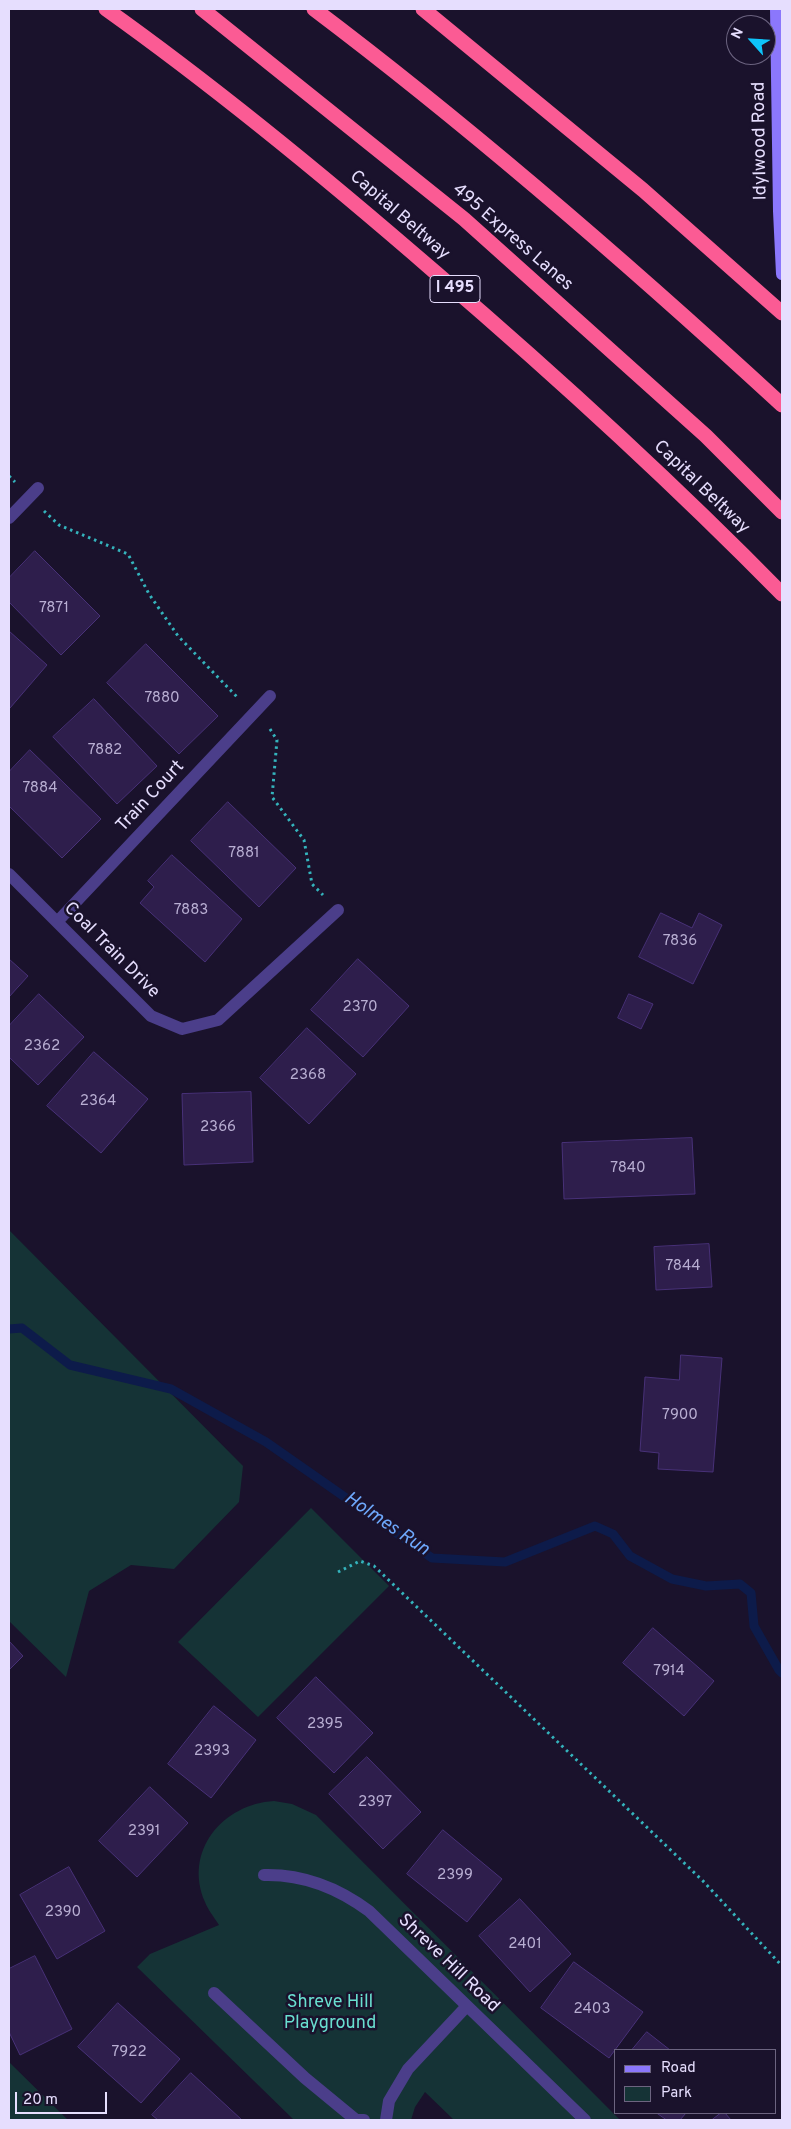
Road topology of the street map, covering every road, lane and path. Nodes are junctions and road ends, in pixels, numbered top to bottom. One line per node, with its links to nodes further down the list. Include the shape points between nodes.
1 (106, 9): 13 (highway, Capital Beltway / I 495, via 145,36 344,194 519,344 653,466)
2 (202, 9): 11 (highway, 495 Express Lanes, via 464,219 706,436)
3 (314, 9): 8 (highway, via 566,212)
4 (423, 9): 7 (highway, via 636,184)
5 (776, 9): 6 (main road, Idylwood Road)
6 (782, 274)
7 (782, 313)
8 (782, 405)
9 (9, 476): 10 (path)
10 (34, 492): 12 (street); 15 (path, via 59,525 128,554 149,594 178,636)
11 (782, 512)
12 (9, 518)
13 (782, 594)
14 (270, 696): 15 (street, Train Court)
15 (254, 712): 17 (path, via 269,726 276,740 272,797 304,840 312,884); 18 (street, Train Court)
16 (9, 874): 18 (street, Coal Train Drive)
17 (338, 910): 18 (street, Coal Train Drive, via 218,1020 182,1028 151,1016)
18 (57, 922)
19 (338, 1572): 21 (path, via 360,1561 374,1566 703,1881)
20 (264, 1874): 23 (street, Shreve Hill Road, via 305,1878 352,1899 369,1911)
21 (782, 1966)
22 (214, 1992): 24 (street, via 305,2078 356,2120)
23 (466, 2007): 25 (street, via 408,2069 389,2101); 26 (street, Shreve Hill Road)
24 (364, 2120)
25 (386, 2120)
26 (585, 2120)

